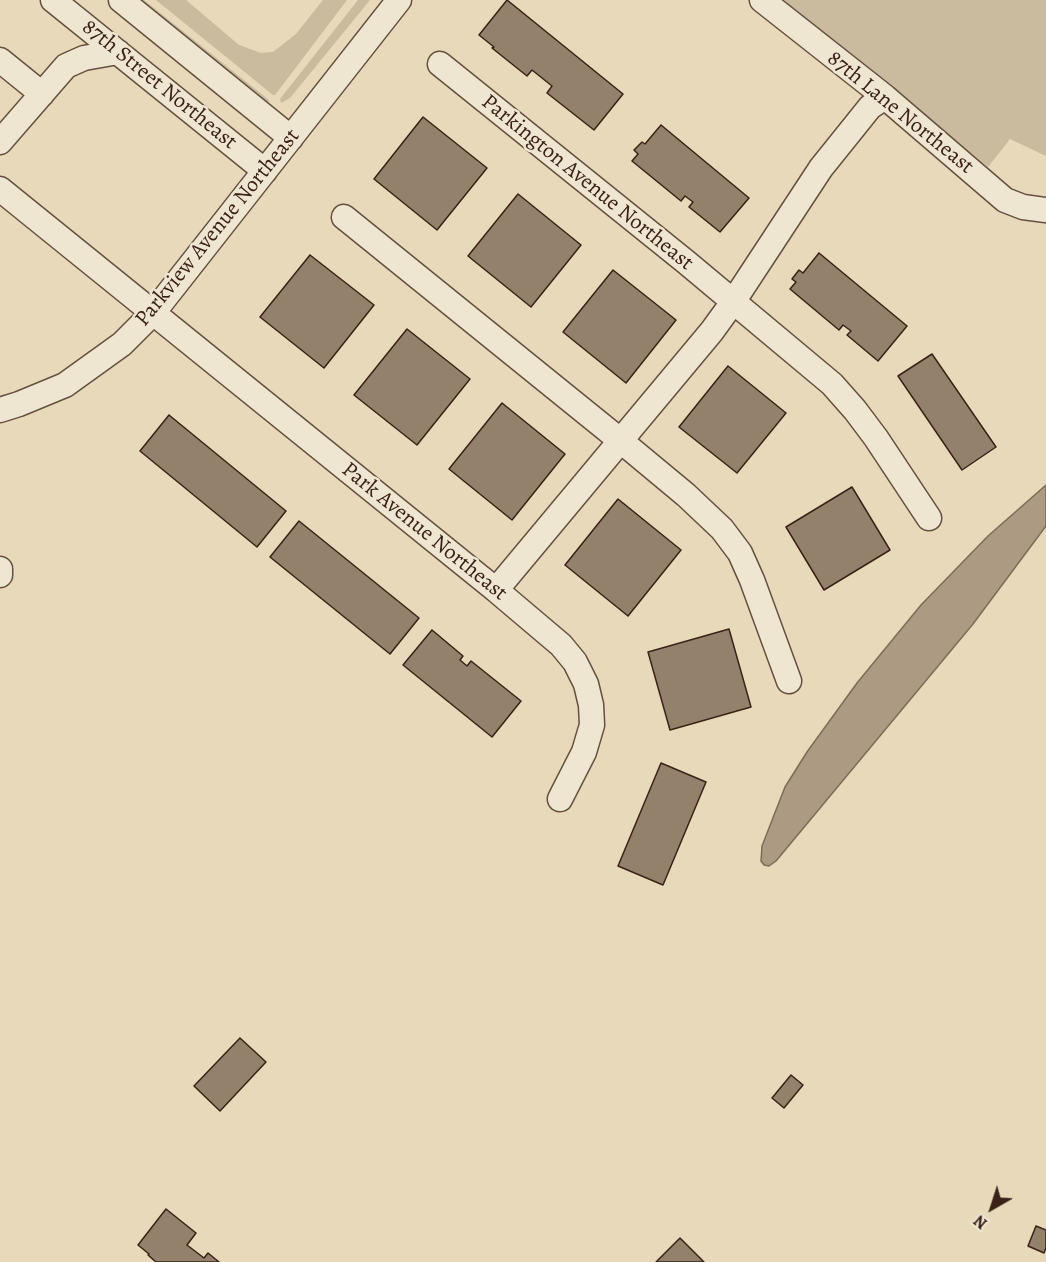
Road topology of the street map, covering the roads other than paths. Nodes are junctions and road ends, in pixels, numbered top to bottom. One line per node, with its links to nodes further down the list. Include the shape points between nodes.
1 (53, 0): 5 (street, 87th Street Northeast)
2 (121, 0): 12 (street, 87th Street Northeast)
3 (399, 0): 12 (street, Parkview Avenue Northeast)
4 (762, 0): 11 (street, 87th Lane Northeast)
5 (75, 17): 6 (street, 87th Street Northeast); 9 (street)
6 (118, 52): 9 (street, via 84,58); 14 (street, 87th Street Northeast)
7 (0, 60): 10 (street)
8 (440, 64): 18 (street, Parkington Avenue Northeast)
9 (66, 66): 10 (street)
10 (42, 94): 13 (street)
11 (885, 98): 16 (street, 87th Lane Northeast, via 1005,200); 18 (street, via 870,107 821,168)
12 (291, 138): 14 (street, Parkview Avenue Northeast)
13 (0, 142)
14 (265, 171): 19 (street, Parkview Avenue Northeast)
15 (0, 189): 19 (street, Park Avenue Northeast)
16 (1046, 210)
17 (344, 217): 21 (street)
18 (733, 302): 21 (street); 22 (street, Parkington Avenue Northeast, via 832,384 876,438)
19 (153, 313): 20 (street, Parkview Avenue Northeast, via 122,344 64,385); 25 (street, Park Avenue Northeast)
20 (0, 410)
21 (621, 441): 25 (street); 26 (street, via 722,529 740,553)
22 (929, 518)
23 (0, 569): 24 (street)
24 (0, 575)
25 (496, 590): 27 (street, Park Avenue Northeast, via 561,645 586,684 592,725 584,752)
26 (789, 681)
27 (560, 799)

